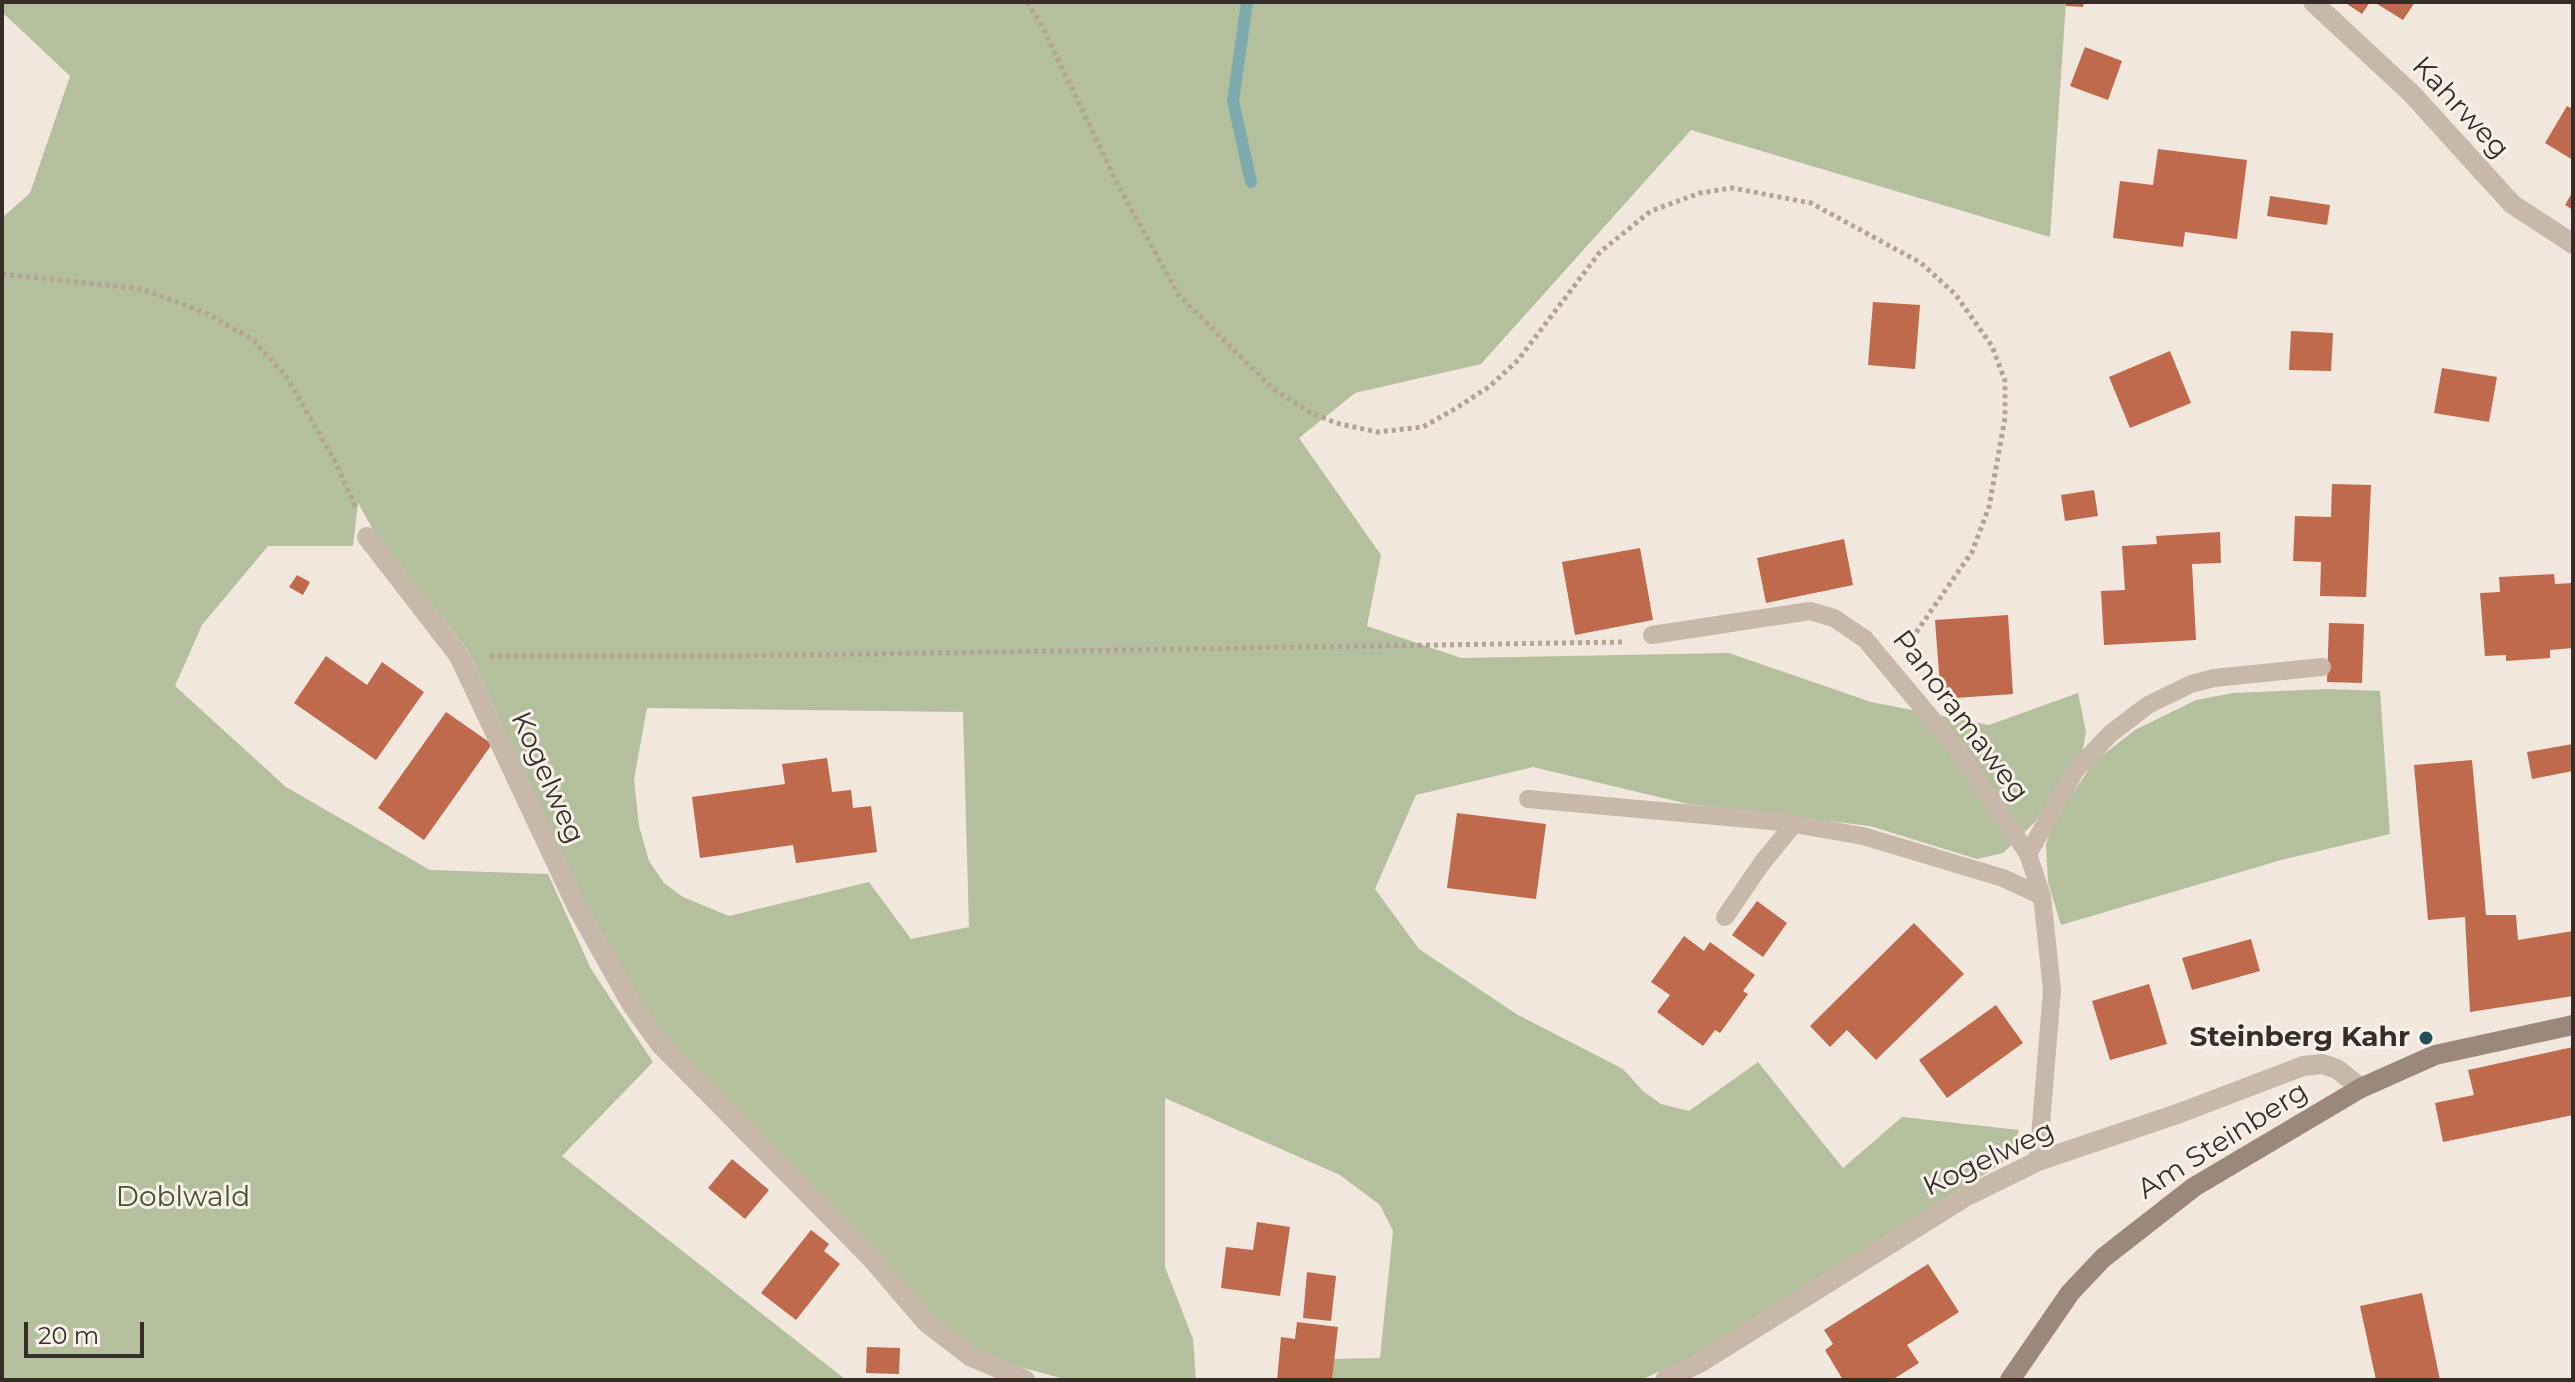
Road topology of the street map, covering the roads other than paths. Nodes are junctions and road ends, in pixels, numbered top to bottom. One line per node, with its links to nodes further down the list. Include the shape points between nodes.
1 (2313, 2): 2 (street, Kahrweg, via 2412,94 2512,204)
2 (2573, 244)
3 (367, 537): 14 (street, Kogelweg, via 459,656 577,907 660,1044 872,1259 926,1322 970,1356)
4 (1652, 635): 8 (lane, Panoramaweg, via 1810,611 1834,618 1865,639 1890,667 1957,749)
5 (2322, 667): 8 (lane, via 2214,678 2148,705 2075,771)
6 (1528, 799): 7 (lane)
7 (1794, 824): 9 (lane, via 1939,856); 10 (lane)
8 (2028, 854): 9 (lane, Panoramaweg)
9 (2042, 896): 13 (lane, Panoramaweg, via 2052,990)
10 (1725, 917)
11 (2573, 1025): 12 (main road, Am Steinberg, via 2435,1055)
12 (2361, 1088): 13 (street, Kogelweg, via 2337,1069 2303,1066); 16 (main road, Am Steinberg, via 2194,1187 2103,1258 2070,1293)
13 (2038, 1161): 15 (street, Kogelweg, via 1965,1197)
14 (1025, 1380)
15 (1665, 1380)
16 (2010, 1380)

